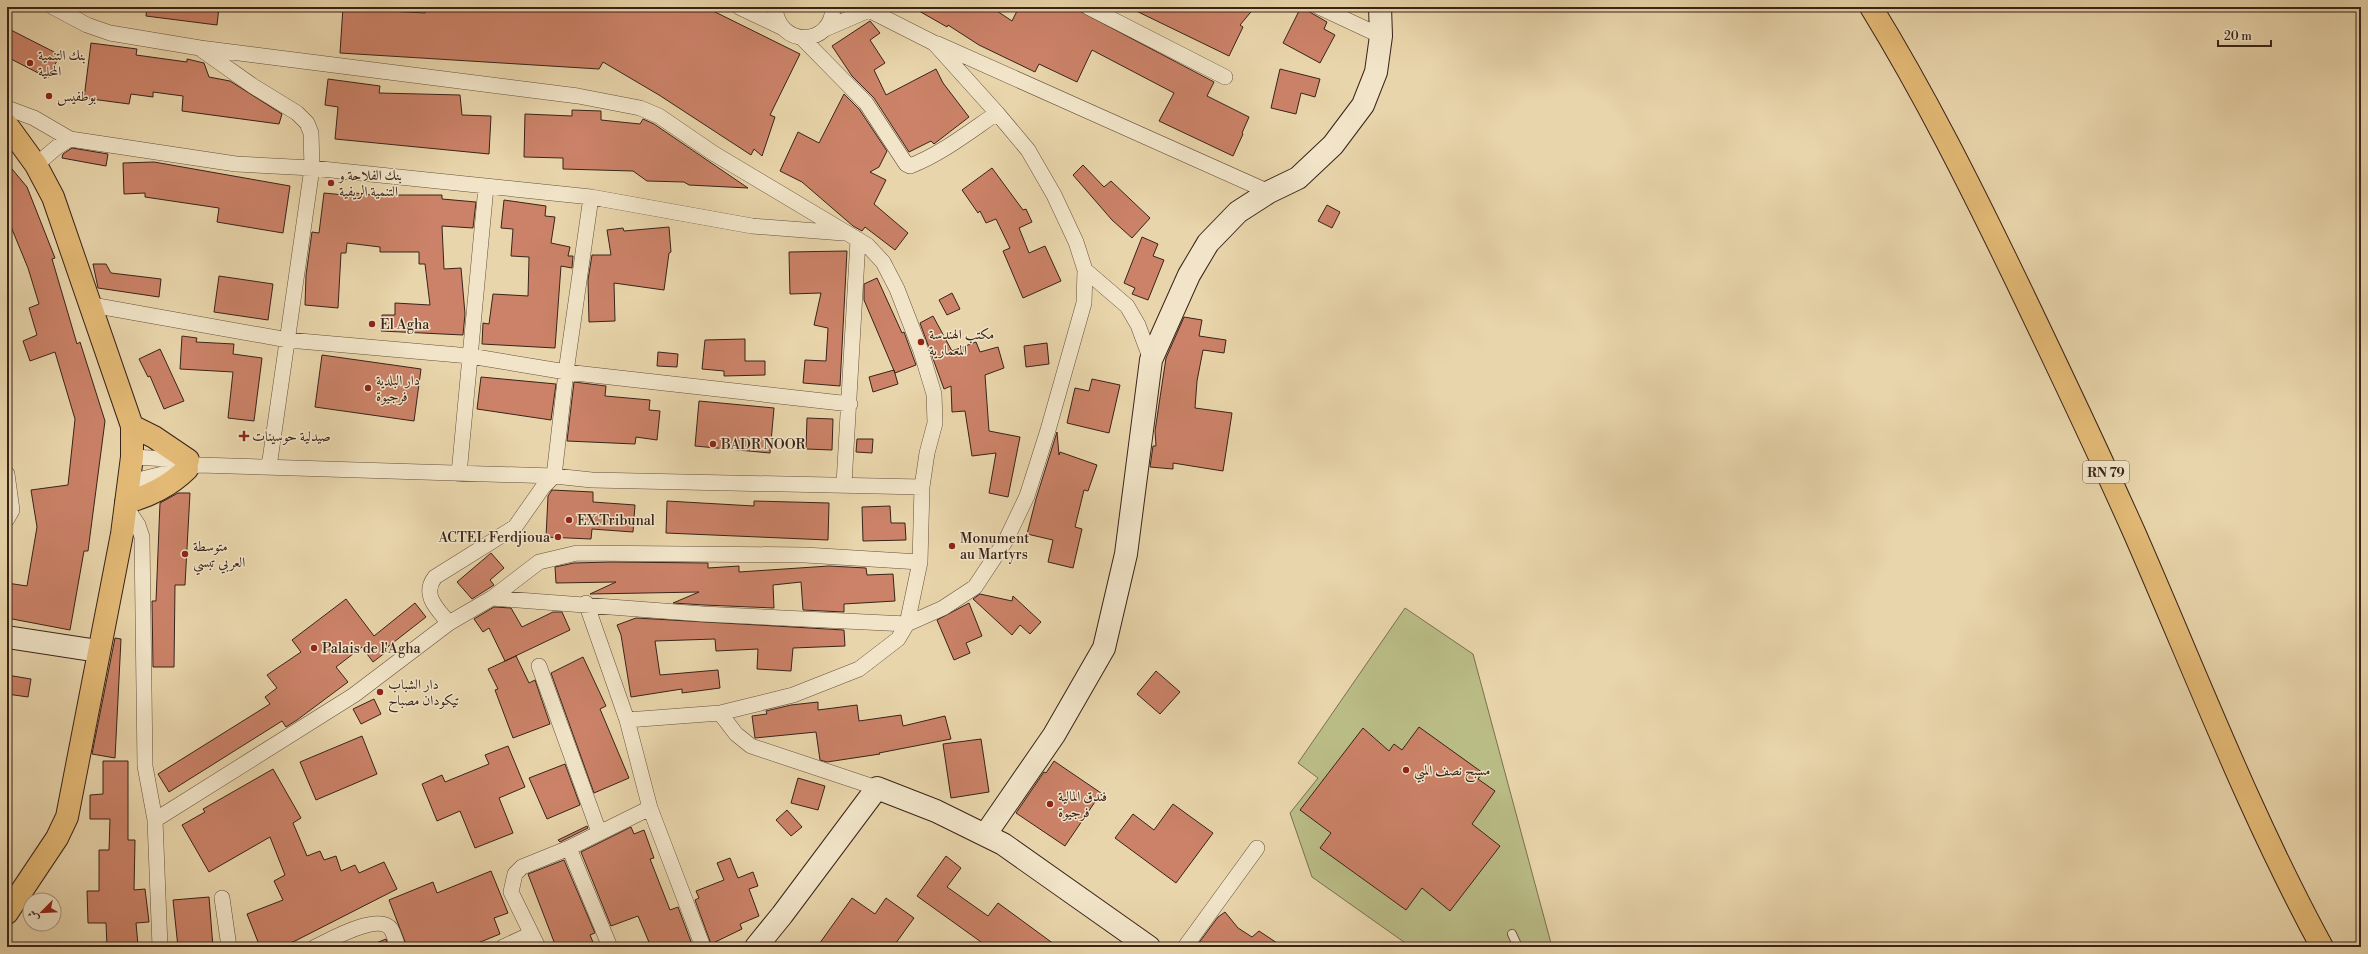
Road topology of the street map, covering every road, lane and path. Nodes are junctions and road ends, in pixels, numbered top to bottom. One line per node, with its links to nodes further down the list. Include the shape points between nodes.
1 (52, 7): 10 (street)
2 (739, 7): 11 (street)
3 (775, 7): 11 (street, via 775,16)
4 (834, 7): 12 (street)
5 (1088, 7): 17 (street)
6 (1319, 7): 13 (street)
7 (1380, 7): 13 (main road)
8 (1871, 7): 78 (main road, RN 79, via 1908,67 1962,169 2033,316 2133,530 2246,795 2288,885)
9 (866, 8): 12 (street); 15 (street)
10 (73, 12): 16 (street, via 110,33)
11 (781, 27): 14 (street)
12 (826, 29): 14 (street, via 815,36)
13 (1380, 36): 25 (main road, via 1376,72 1363,105 1333,145 1298,178)
14 (802, 38): 19 (street, via 866,102 906,164 910,166 959,139)
15 (934, 43): 19 (street); 25 (street)
16 (200, 48): 23 (street, via 253,86 297,113 307,123); 27 (street, via 578,96 640,108 659,116 713,153)
17 (1225, 77)
18 (7, 108): 21 (street, via 34,118)
19 (996, 113): 28 (street, via 1028,150 1054,195 1076,242)
20 (7, 125): 22 (main road)
21 (70, 139): 22 (street); 23 (street, via 236,164)
22 (36, 165): 29 (main road, via 53,197)
23 (312, 168): 24 (street); 30 (street)
24 (486, 187): 26 (street); 31 (street)
25 (1269, 192): 32 (main road, via 1238,212 1208,243 1189,275)
26 (591, 197): 27 (street, via 752,226); 33 (street)
27 (852, 236): 34 (street); 43 (street, via 867,245 884,262 921,351 934,394 935,423)
28 (1085, 270): 32 (street, via 1127,306 1138,325); 50 (street, via 1084,303 1048,430 1027,496 1006,540 975,587 943,608)
29 (92, 306): 30 (street); 35 (main road)
30 (288, 340): 31 (street); 38 (street)
31 (470, 356): 33 (street); 40 (street)
32 (1151, 360): 60 (main road, via 1126,554 1104,648 1054,735)
33 (566, 372): 34 (street); 41 (street)
34 (850, 404): 42 (street)
35 (132, 426): 36 (main road); 37 (main road, via 154,437)
36 (132, 457): 37 (street); 44 (main road)
37 (191, 465): 38 (street); 44 (main road, via 156,491 140,499)
38 (268, 467): 40 (street)
39 (7, 474): 45 (street, via 12,510)
40 (459, 474): 41 (street)
41 (554, 476): 42 (street, via 592,480); 49 (street, via 543,486 515,527 432,582 429,591 431,600)
42 (844, 484): 43 (street)
43 (922, 487): 46 (street)
44 (127, 497): 52 (main road); 58 (street, via 142,537 145,766)
45 (7, 519)
46 (920, 562): 47 (street, via 805,555 577,553 539,562); 50 (street)
47 (492, 598): 48 (street); 49 (street)
48 (586, 603): 50 (street, via 703,614); 55 (street)
49 (449, 623): 58 (street, via 354,695)
50 (907, 624): 54 (street, via 898,639 859,669 793,695)
51 (7, 637): 52 (main road)
52 (98, 651): 64 (main road, via 67,817 57,838)
53 (539, 666): 59 (street)
54 (720, 713): 55 (street); 56 (street, via 736,734 751,746)
55 (627, 720): 57 (street)
56 (877, 788): 60 (main road, via 936,811); 74 (main road)
57 (650, 808): 59 (street); 73 (street)
58 (155, 820): 67 (street)
59 (600, 832): 61 (street)
60 (985, 835): 75 (main road, via 1003,844)
61 (569, 848): 66 (street, via 522,867 512,880 511,892); 72 (street)
62 (1257, 848): 76 (street)
63 (222, 898): 68 (street)
64 (11, 904)
65 (1512, 934): 77 (lane)
66 (535, 940): 71 (street)
67 (160, 947)
68 (229, 947)
69 (315, 947): 70 (street, via 359,927 378,924 391,929)
70 (398, 947)
71 (503, 947)
72 (610, 947)
73 (703, 947)
74 (756, 947)
75 (1150, 947)
76 (1185, 947)
77 (1518, 947)
78 (2322, 947)

